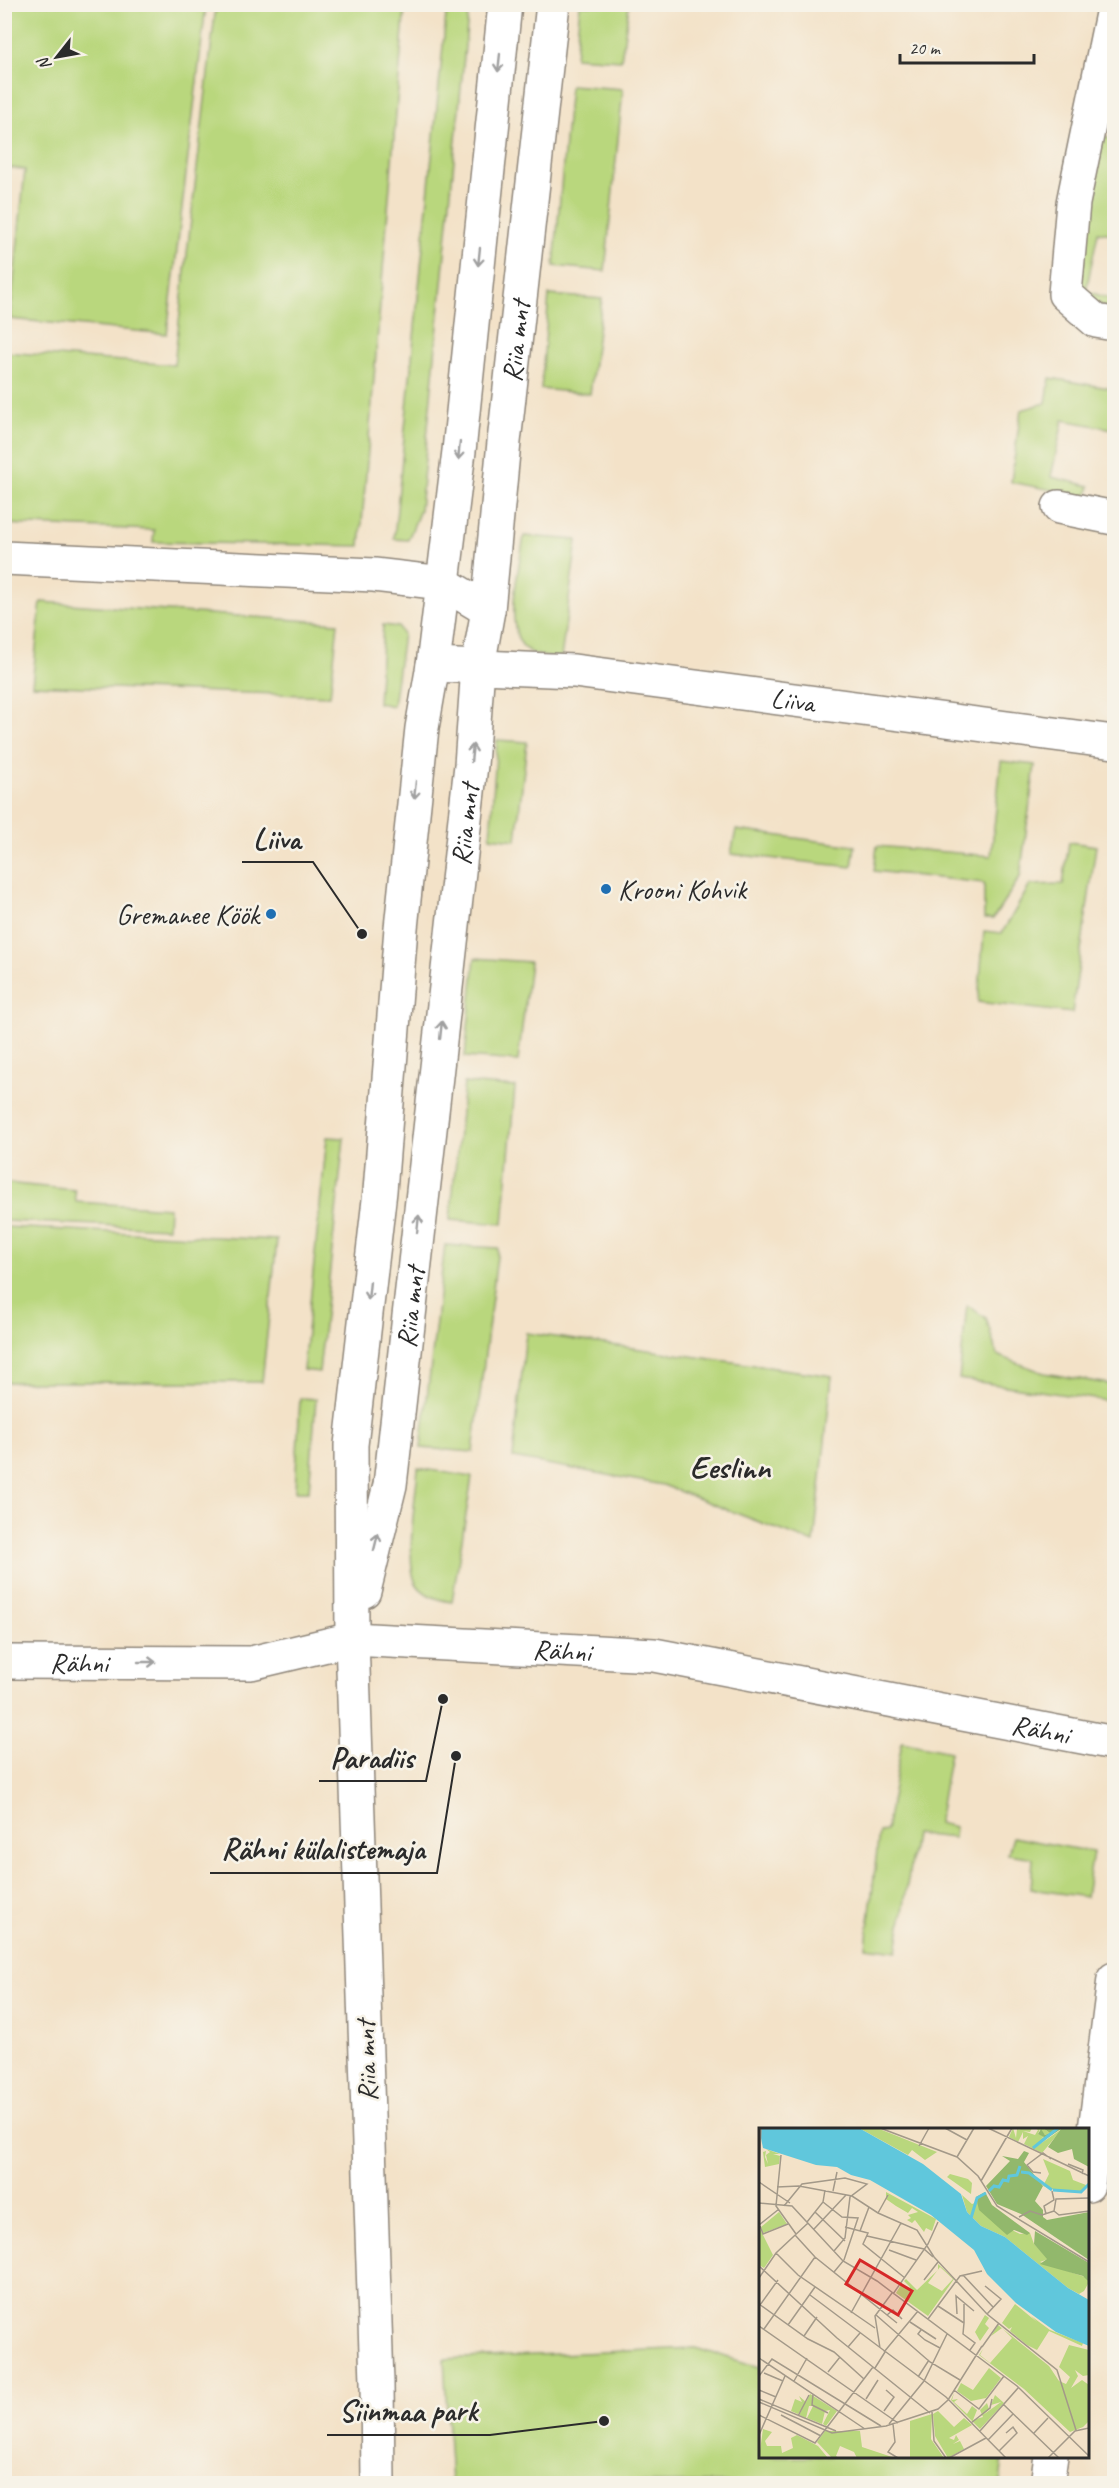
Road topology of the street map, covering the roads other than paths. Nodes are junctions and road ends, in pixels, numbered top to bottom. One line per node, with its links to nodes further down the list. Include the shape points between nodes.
1 (506, 4): 9 (main road, Riia mnt, one-way to 9)
2 (553, 4): 10 (main road, Riia mnt)
3 (1114, 4): 4 (main road)
4 (1107, 76): 5 (main road, via 1073,202 1065,294 1096,321)
5 (1114, 324)
6 (1059, 507): 7 (main road)
7 (1114, 518)
8 (4, 558): 9 (main road, via 374,575)
9 (443, 583): 10 (main road); 11 (main road, Riia mnt)
10 (488, 610): 12 (main road, Riia mnt)
11 (433, 665): 12 (main road, Liiva); 14 (main road, Riia mnt, one-way to 14, via 420,740 380,1191 351,1445)
12 (478, 666): 13 (main road, Liiva, via 574,671); 14 (main road, Riia mnt, one-way to 12, via 390,1485 471,765)
13 (1114, 742)
14 (352, 1639): 15 (main road, Rähni, one-way to 14, via 251,1663); 16 (main road, Rähni, via 654,1655); 20 (main road, Riia mnt)
15 (4, 1662)
16 (1114, 1743)
17 (1114, 1979): 18 (main road)
18 (1089, 2177)
19 (1051, 2458): 21 (main road)
20 (378, 2484)
21 (1047, 2484)

